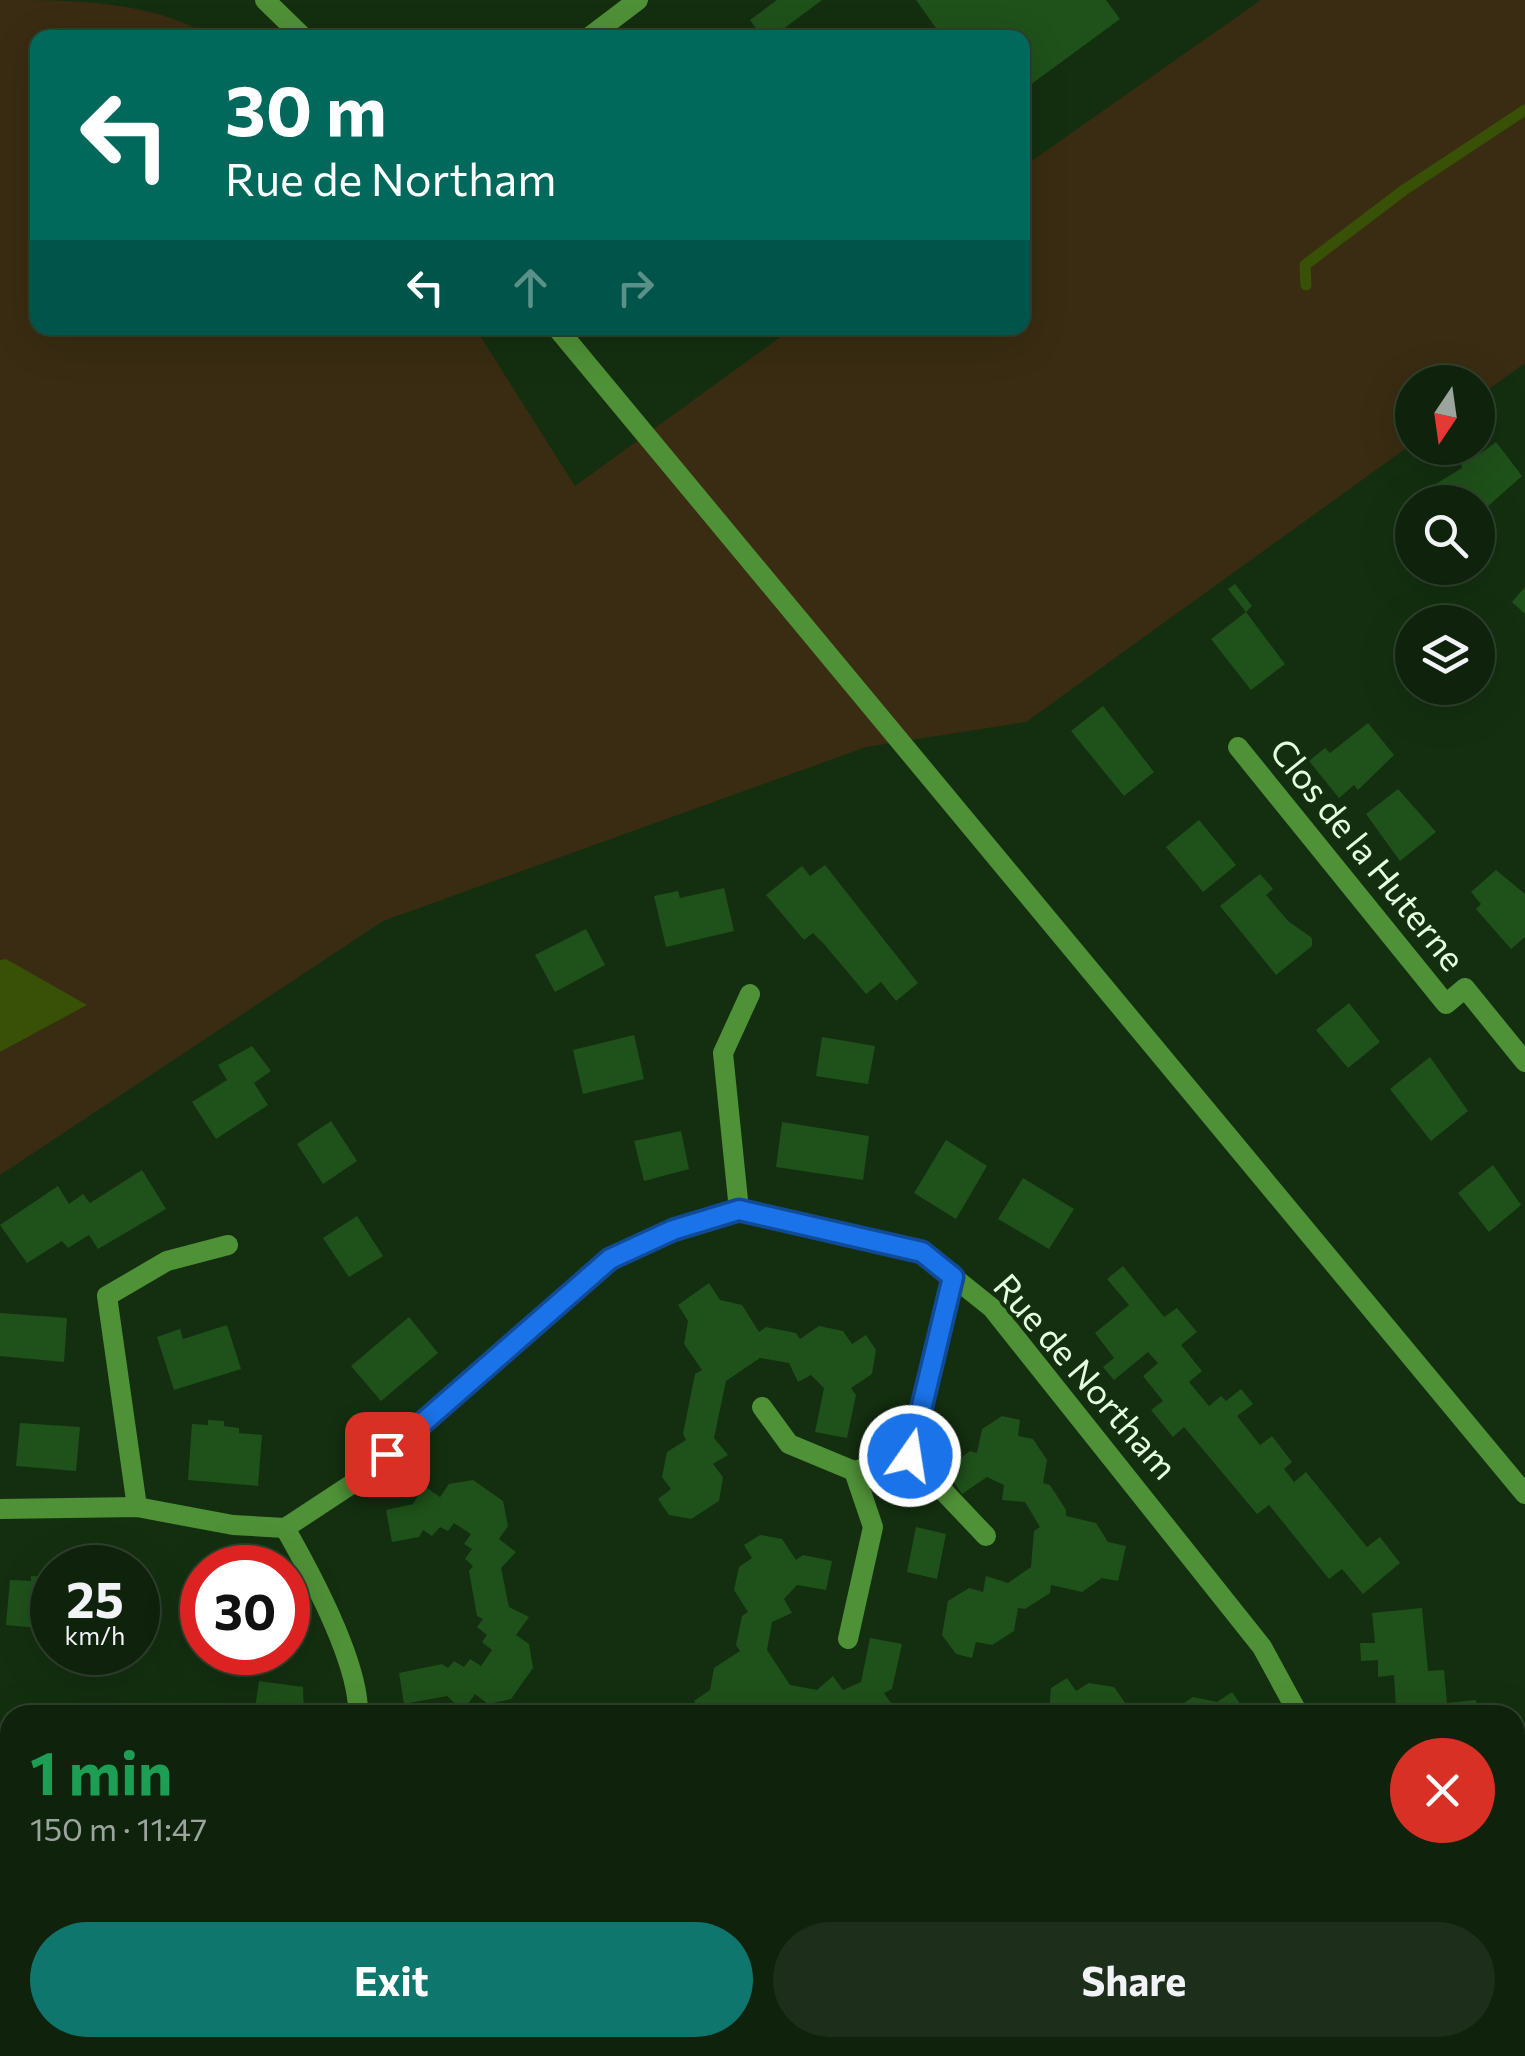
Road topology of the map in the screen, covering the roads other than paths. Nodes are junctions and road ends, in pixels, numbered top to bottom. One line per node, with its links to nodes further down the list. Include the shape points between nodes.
1 (265, 0): 3 (street)
2 (638, 0): 4 (street)
3 (296, 30)
4 (599, 30)
5 (563, 335): 15 (street)
6 (1238, 748): 8 (street, Clos de la Huterne, via 1446,1004 1465,988)
7 (750, 994): 9 (street, via 722,1053)
8 (1525, 1062)
9 (739, 1210): 11 (street, Rue de Northam, via 922,1252); 18 (street, Rue de Northam, via 610,1259 358,1480)
10 (228, 1245): 16 (street, via 167,1261 106,1296)
11 (953, 1277): 13 (street); 22 (street, Rue de Northam, via 992,1308 1111,1452 1262,1647)
12 (762, 1407): 14 (street, via 789,1444)
13 (910, 1456): 14 (street); 19 (street)
14 (854, 1470): 20 (street, via 873,1527)
15 (1525, 1494)
16 (137, 1507): 17 (street); 18 (street)
17 (0, 1509)
18 (284, 1528): 21 (street, via 320,1588)
19 (986, 1536)
20 (848, 1639)
21 (355, 1705)
22 (1294, 1705)

